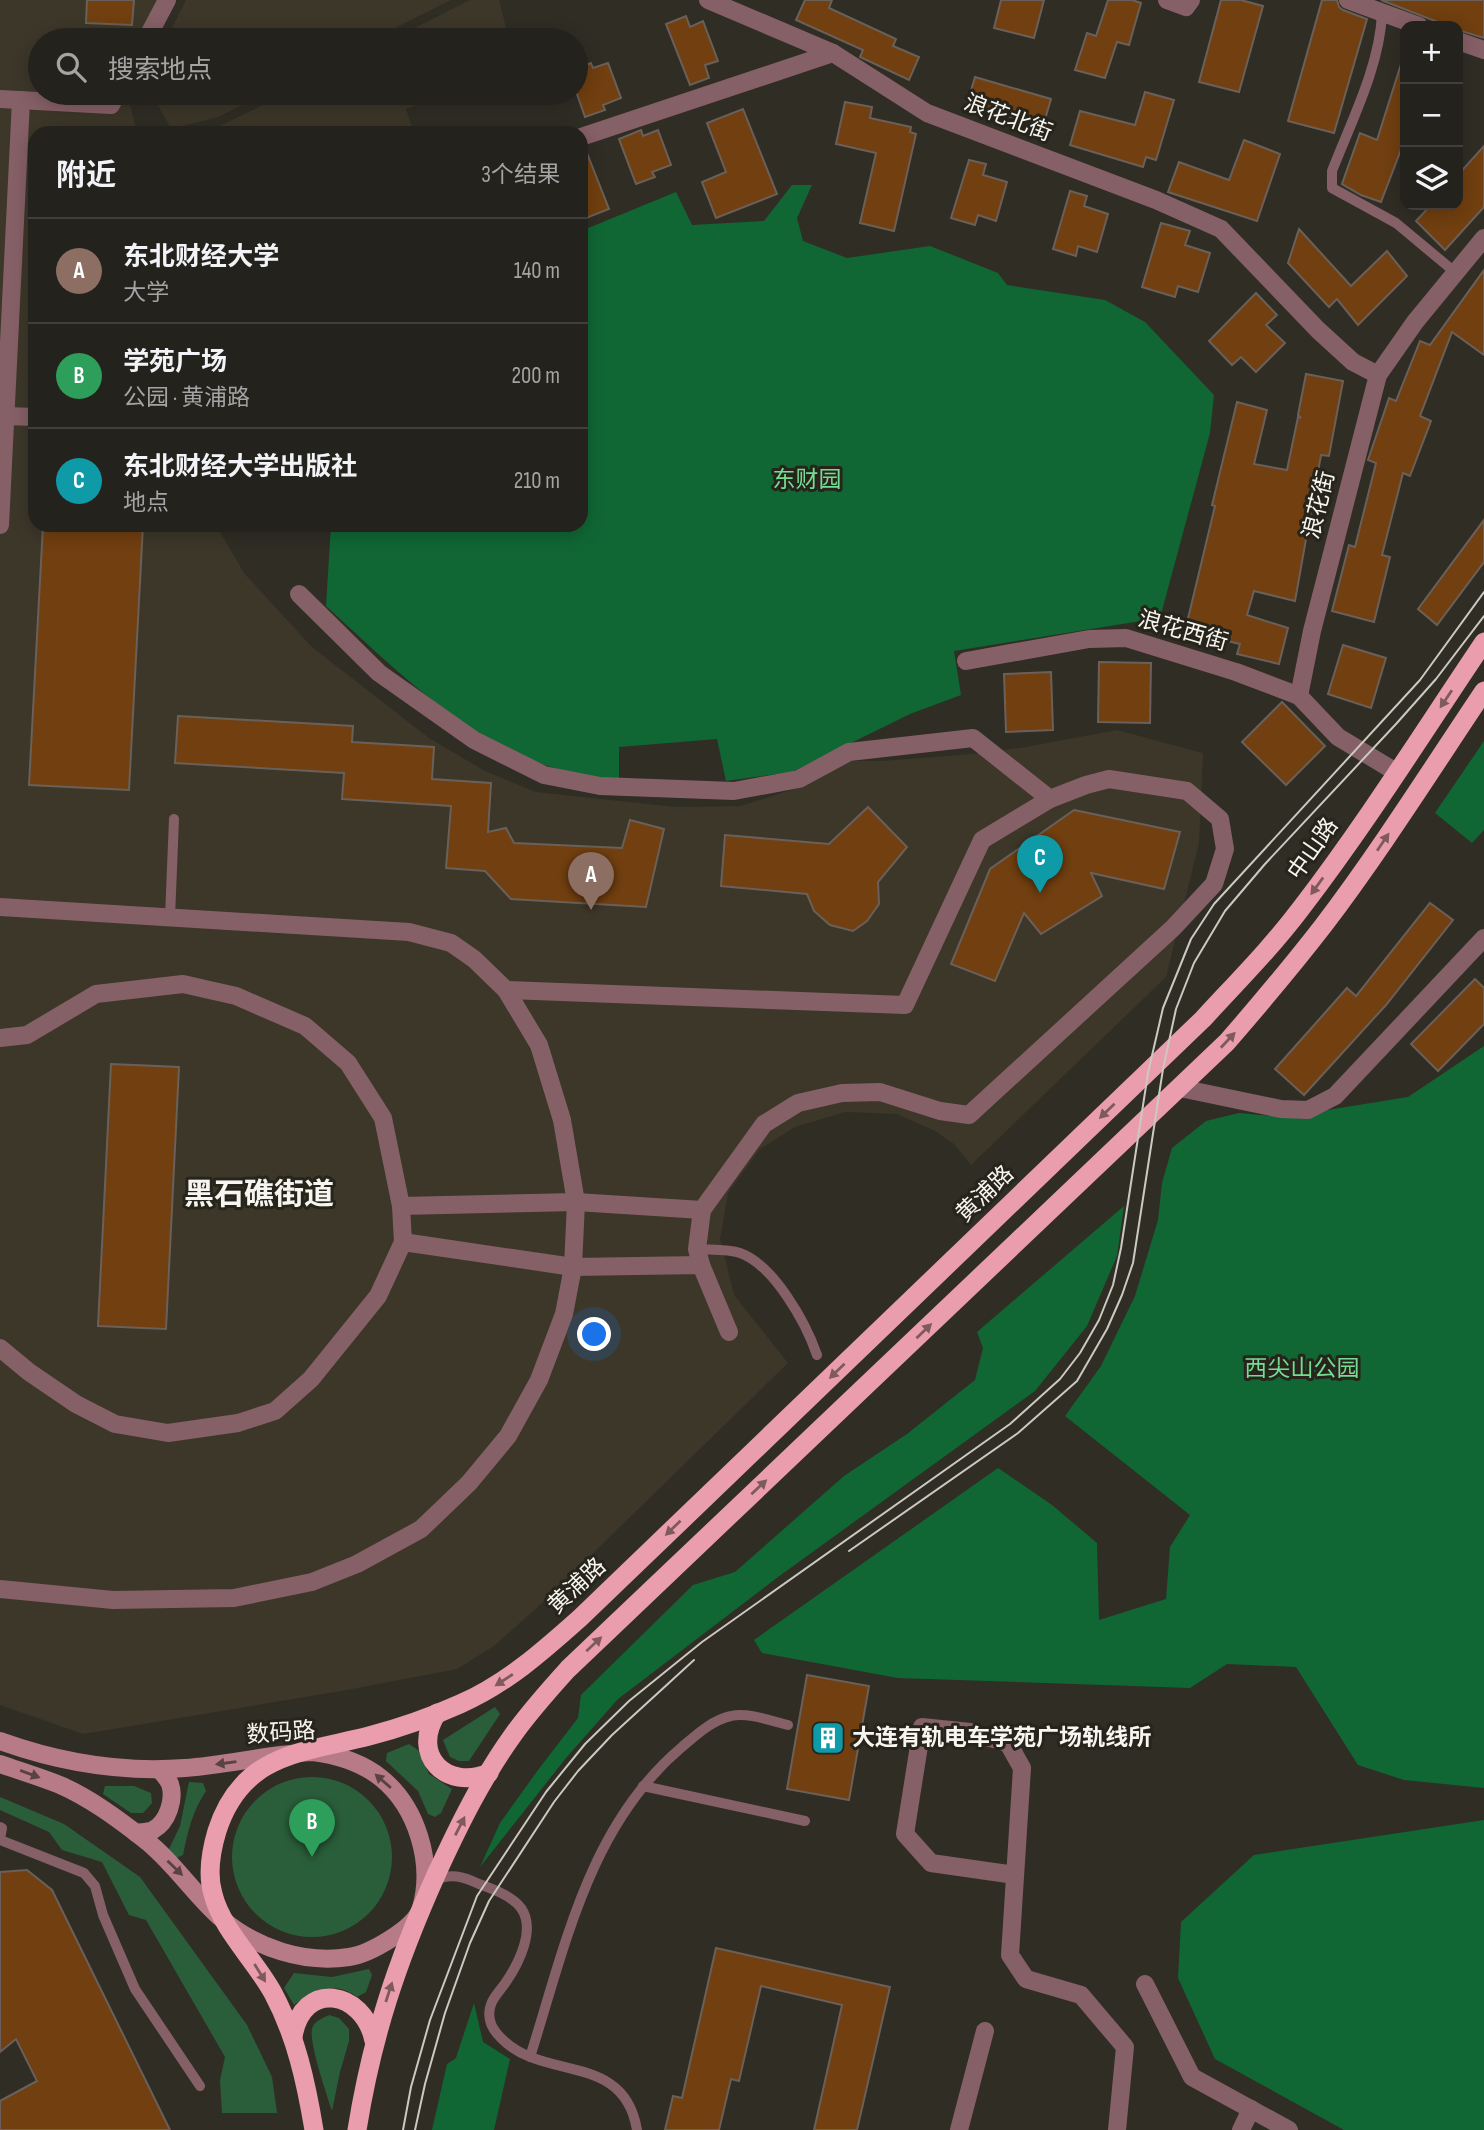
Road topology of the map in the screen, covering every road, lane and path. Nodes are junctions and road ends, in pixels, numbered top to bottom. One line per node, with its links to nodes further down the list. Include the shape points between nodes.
1 (167, 0): 8 (street)
2 (708, 0): 11 (street, 浪花北街)
3 (1167, 0): 4 (street, via 1186,7)
4 (1192, 0)
5 (1348, 0): 6 (street)
6 (1382, 13): 7 (street); 17 (lane, via 1374,61 1332,171 1332,188 1396,223)
7 (1405, 21)
8 (152, 28)
9 (1463, 43): 10 (street)
10 (1484, 50)
11 (834, 53): 15 (street); 18 (street, 浪花北街, via 928,113 1221,229 1318,330 1353,362)
12 (0, 99): 13 (street)
13 (21, 100): 14 (street); 19 (street)
14 (28, 100)
15 (588, 135)
16 (1484, 238): 17 (street, 浪花街)
17 (1456, 273): 18 (street, 浪花街)
18 (1378, 375): 26 (street, 浪花街)
19 (5, 406): 20 (street); 21 (street)
20 (28, 414)
21 (0, 525)
22 (299, 594): 28 (street, via 379,673 474,740 544,775 600,786 734,791 799,779 849,752 972,737)
23 (1484, 642): 27 (highway, 中山路, one-way to 27)
24 (966, 661): 26 (street, 浪花西街, via 1090,639 1126,638)
25 (1484, 691): 36 (highway, one-way to 25, via 1281,980 1369,863)
26 (1299, 696): 27 (street, via 1338,737)
27 (1396, 772): 35 (highway, 中山路, one-way to 35, via 1331,868 1267,950)
28 (1050, 800): 33 (street, via 982,840 905,1005); 39 (street, via 1109,779 1187,791 1220,819 1225,849 1214,884 1174,928 969,1115 880,1092 842,1093 798,1103 764,1124)
29 (174, 819): 31 (lane)
30 (0, 907): 31 (street)
31 (170, 918): 33 (street, via 409,932 451,943 474,958)
32 (1484, 938): 36 (street, via 1335,1096 1308,1110 1281,1109)
33 (506, 990): 37 (street, via 539,1045 562,1120)
34 (0, 1038): 38 (street, via 27,1035 96,994 183,984 236,996 304,1026 348,1063 383,1118)
35 (1156, 1063): 47 (highway, 黄浦路, one-way to 47, via 580,1618 503,1681)
36 (1180, 1088): 53 (highway, one-way to 36, via 568,1669)
37 (576, 1202): 38 (street); 39 (street); 42 (street)
38 (401, 1206): 40 (street)
39 (702, 1210): 41 (street)
40 (403, 1242): 42 (street); 44 (street, via 378,1296 311,1379 275,1411 238,1423 168,1433 115,1424 76,1404)
41 (699, 1257): 42 (street); 43 (street); 45 (lane, via 738,1252 751,1258 785,1294)
42 (573, 1266): 46 (street, via 564,1314 539,1380 508,1436 470,1483 421,1529 312,1582 234,1598 113,1600)
43 (729, 1332)
44 (0, 1348)
45 (817, 1355)
46 (0, 1589)
47 (437, 1713): 50 (highway, 黄浦路, via 371,1735); 53 (highway, via 426,1744 437,1765 462,1778)
48 (788, 1725): 54 (lane, via 731,1716 708,1725)
49 (0, 1741): 52 (main road, 数码路, via 97,1767)
50 (293, 1753): 52 (main road, 数码路, one-way to 52); 63 (main road, 数码路, one-way to 50, via 422,1846 400,1797 358,1764 333,1755); 64 (highway, 黄浦路, via 251,1777 232,1798 221,1820 210,1870)
51 (0, 1764): 57 (main road, one-way to 57, via 60,1785)
52 (160, 1770): 57 (main road, via 169,1782 169,1811 152,1830)
53 (488, 1773): 59 (highway, one-way to 53)
54 (643, 1786): 55 (lane); 69 (lane, via 617,1821 583,1887)
55 (805, 1821)
56 (0, 1827): 58 (lane)
57 (136, 1833): 64 (main road, one-way to 64)
58 (0, 1840): 70 (lane, via 84,1873 95,1886 135,1989)
59 (446, 1854): 61 (lane); 62 (highway)
60 (1015, 1875): 60 (street, via 1022,1768 1008,1743 970,1732 922,1727 905,1834 931,1863); 76 (street, via 1010,1955 1026,1979 1081,1995 1125,2046)
61 (460, 1876): 62 (lane); 69 (lane, via 507,1896 520,1906 527,1921 516,1965 489,2006 489,2021 509,2046)
62 (434, 1881): 63 (highway)
63 (421, 1910): 64 (main road, via 379,1947 351,1957 295,1955 270,1948); 68 (highway, one-way to 63, via 388,1992)
64 (220, 1918): 67 (highway, 黄浦路, one-way to 67, via 273,1994)
65 (1145, 1984): 71 (street, via 1192,2077)
66 (985, 2031): 75 (street)
67 (293, 2037): 68 (highway, via 300,2013 309,2004 333,1997 365,2016); 72 (highway, 黄浦路)
68 (374, 2042): 73 (highway)
69 (530, 2057): 74 (lane, via 606,2080 626,2098)
70 (200, 2086)
71 (1251, 2109): 77 (street); 78 (street)
72 (314, 2130)
73 (357, 2130)
74 (638, 2130)
75 (959, 2130)
76 (1117, 2130)
77 (1241, 2130)
78 (1289, 2130)

